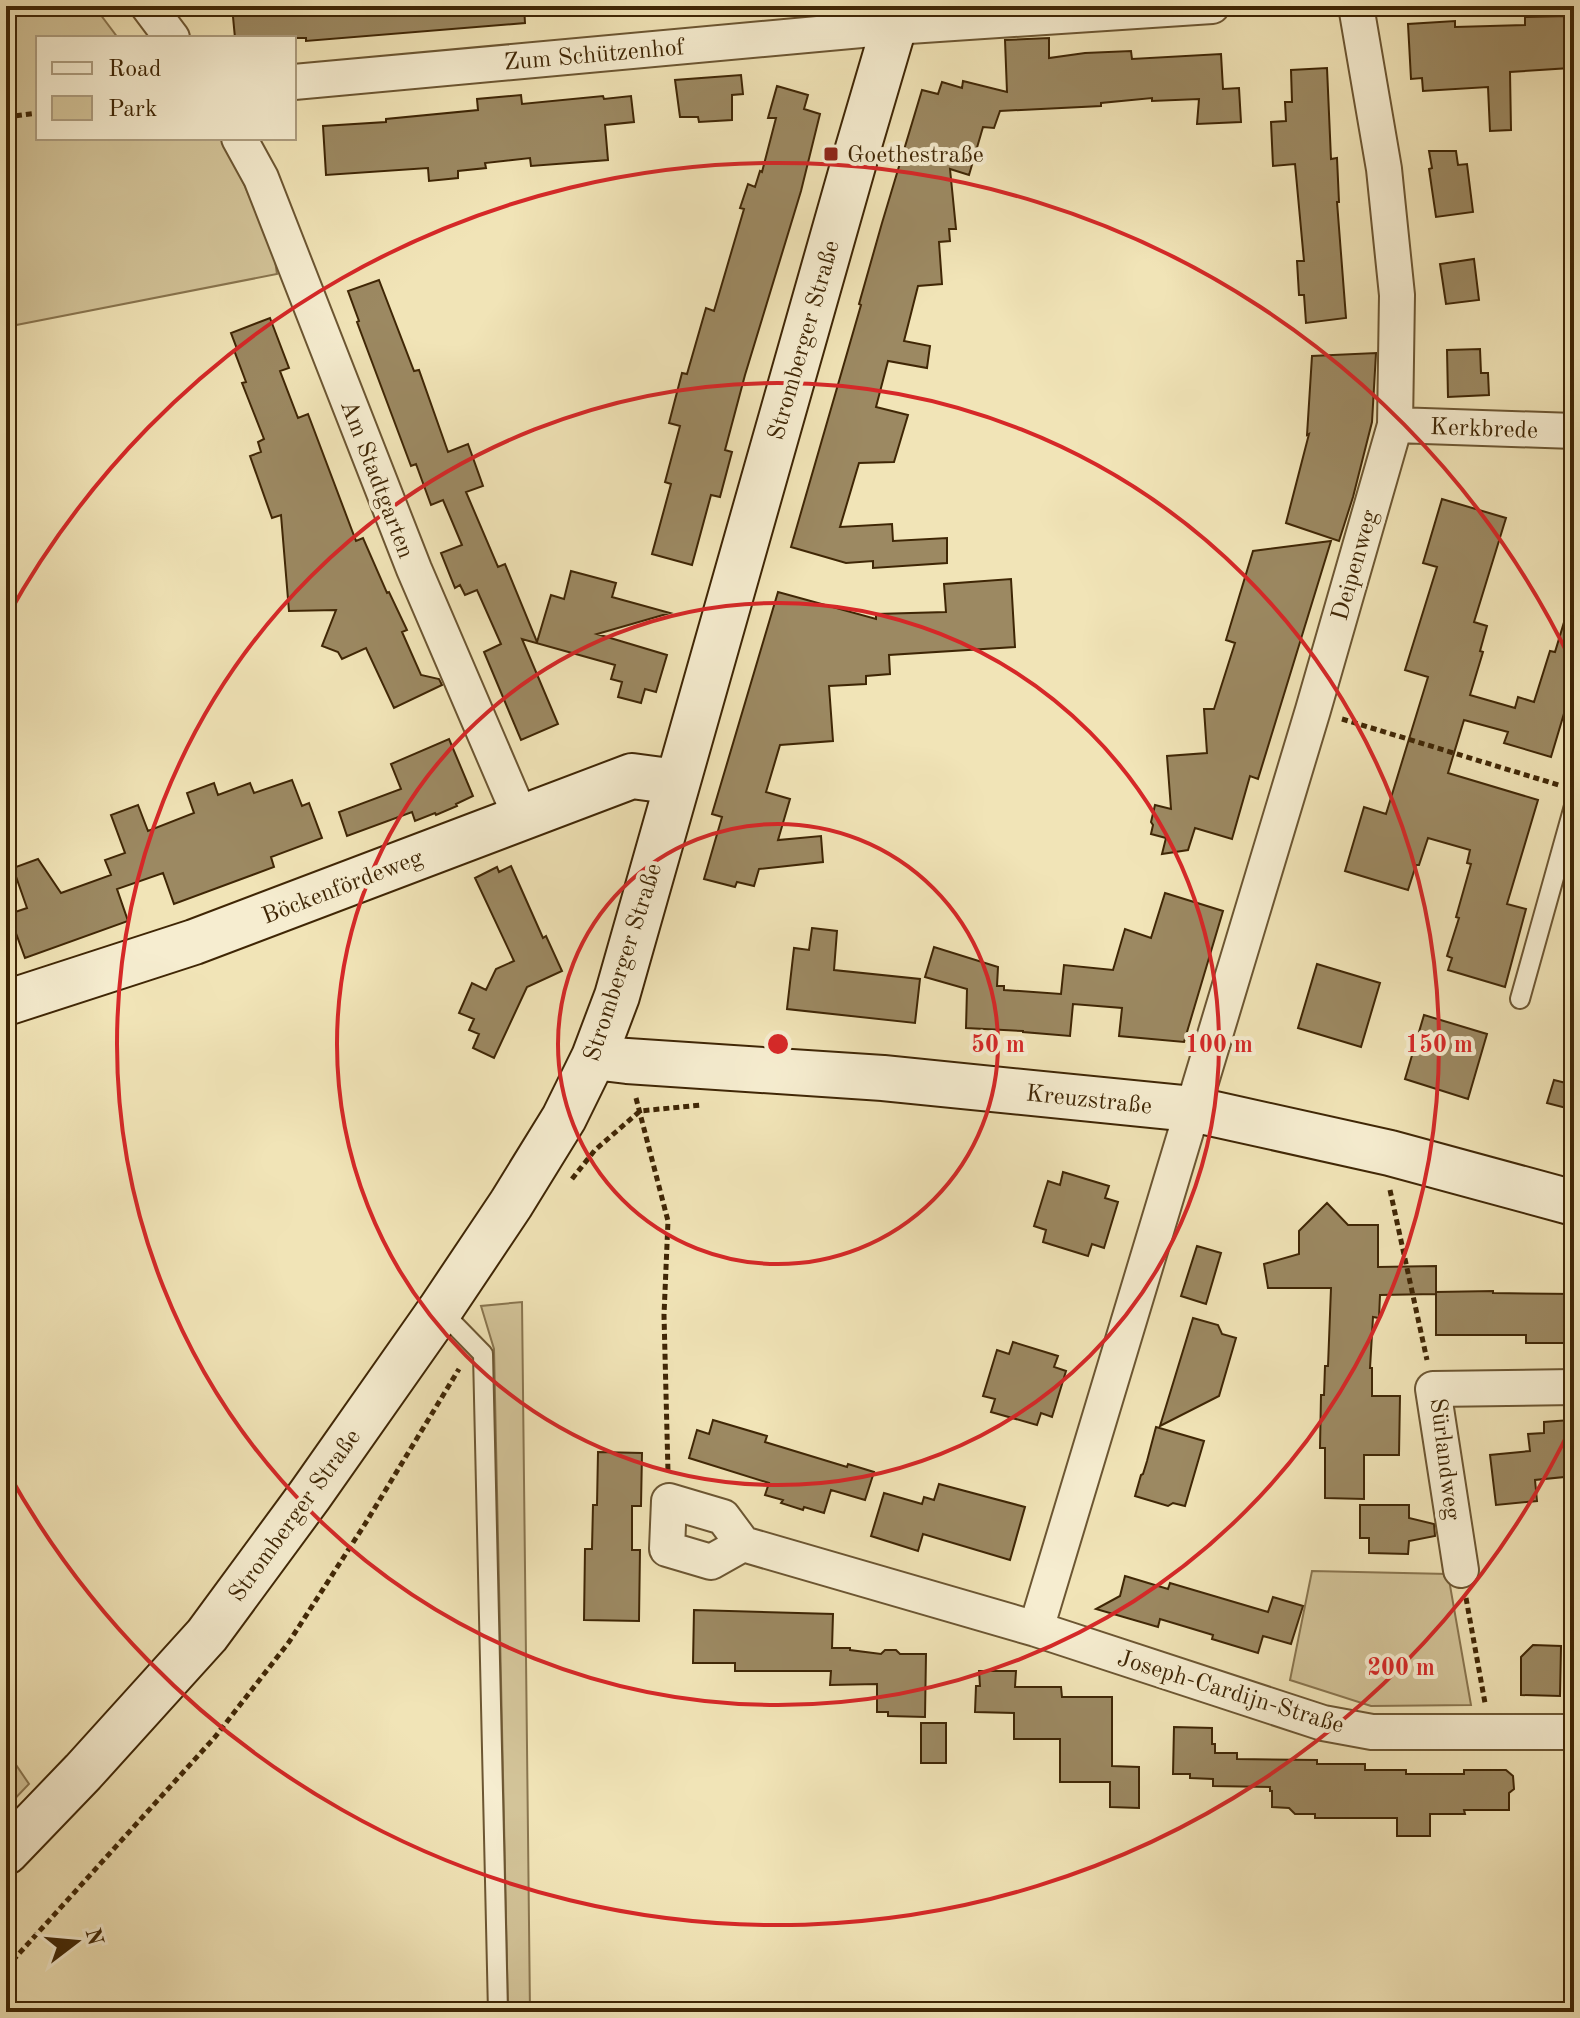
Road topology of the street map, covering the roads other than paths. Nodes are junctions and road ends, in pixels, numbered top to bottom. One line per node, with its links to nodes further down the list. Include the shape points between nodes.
1 (148, 6): 5 (street)
2 (1212, 6): 4 (street)
3 (1356, 6): 8 (street, Deipenweg, via 1384,169 1397,295)
4 (897, 16): 6 (street, Zum Schützenhof); 10 (main road, Stromberger Straße)
5 (170, 36)
6 (296, 82)
7 (240, 140): 12 (street, Am Stadtgarten, via 261,178 414,569)
8 (1395, 425): 9 (street, Kerkbrede); 16 (street, Deipenweg)
9 (1574, 431)
10 (677, 782): 12 (main road, Böckenfördeweg, via 632,776); 15 (main road, Stromberger Straße, via 617,996)
11 (1574, 806): 13 (lane)
12 (521, 818): 14 (main road, Böckenfördeweg, via 194,942)
13 (1520, 999)
14 (6, 1003)
15 (610, 1059): 16 (main road, Kreuzstraße, via 883,1078); 18 (main road, Stromberger Straße, via 564,1118)
16 (1192, 1109): 17 (main road, Kreuzstraße, via 1390,1153); 22 (street)
17 (1574, 1203)
18 (440, 1310): 24 (main road, Stromberger Straße, via 207,1635); 25 (lane, via 483,1354)
19 (1574, 1387): 21 (street, Sürlandweg, via 1433,1389)
20 (743, 1544): 20 (street, via 723,1517 669,1501 667,1549 711,1562); 22 (street, Joseph-Cardijn-Straße)
21 (1461, 1570)
22 (1036, 1629): 23 (street, Joseph-Cardijn-Straße, via 1323,1723 1372,1732)
23 (1574, 1732)
24 (6, 1852)
25 (498, 2012)

